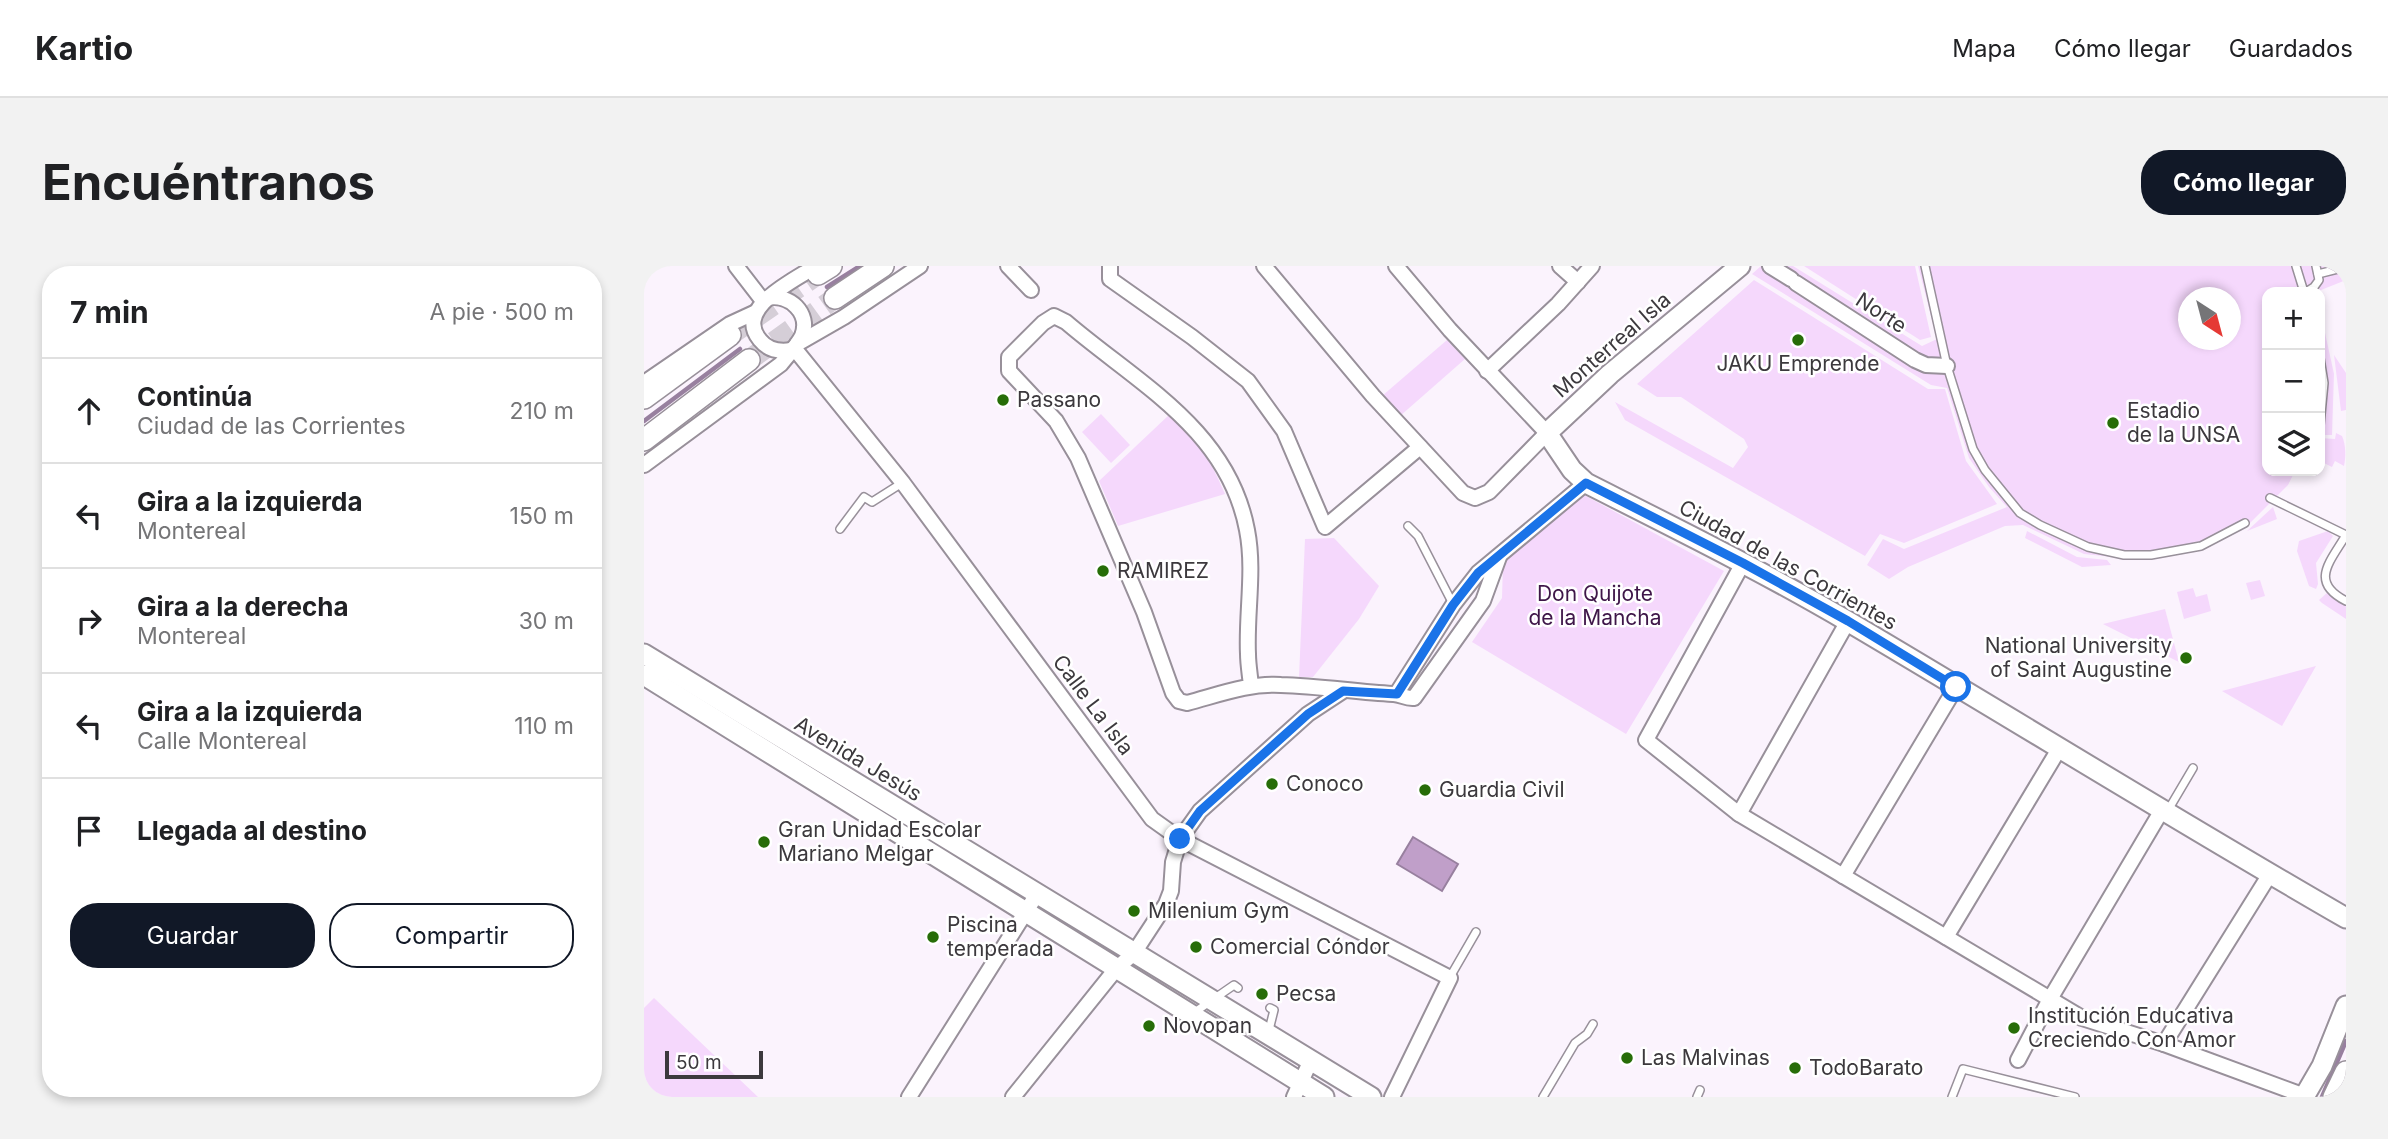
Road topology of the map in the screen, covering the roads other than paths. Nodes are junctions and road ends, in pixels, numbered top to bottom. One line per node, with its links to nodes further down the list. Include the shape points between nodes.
1 (736, 266): 22 (street)
2 (883, 266): 21 (main road)
3 (920, 266): 23 (street)
4 (1008, 266): 20 (street)
5 (1110, 266): 32 (street, via 1110,279 1248,381 1284,431 1325,527)
6 (1264, 266): 32 (street)
7 (1396, 266): 26 (street)
8 (1560, 266): 17 (street)
9 (1592, 266): 17 (street)
10 (1740, 266): 30 (main road, Monterreal Isla)
11 (1770, 266): 25 (street, Norte, via 1915,360)
12 (1925, 266): 25 (lane)
13 (2298, 267): 18 (lane)
14 (2346, 267): 16 (lane)
15 (822, 269): 22 (street)
16 (2317, 270): 19 (lane, via 2317,284)
17 (1578, 282): 26 (street)
18 (2304, 287)
19 (2312, 287)
20 (1031, 290)
21 (835, 298)
22 (762, 304): 23 (street, via 754,327 761,342 775,350); 23 (street, via 774,296 790,301 801,313 803,329); 27 (street)
23 (794, 348): 33 (street); 34 (street, Calle La Isla)
24 (749, 360): 31 (main road)
25 (1947, 366): 37 (lane, via 1973,449 1985,470 2020,513 2040,525 2088,547 2151,555 2201,546)
26 (1487, 371): 30 (street)
27 (644, 383)
28 (644, 390): 29 (main road, via 730,335)
29 (644, 398)
30 (1547, 433): 32 (street, via 1489,492 1475,498 1463,493); 35 (main road, Ciudad de las Corrientes)
31 (644, 440)
32 (1420, 447)
33 (644, 465)
34 (903, 483): 39 (lane, via 872,502 864,497); 58 (street, Calle La Isla, via 1152,819)
35 (1586, 483): 40 (street); 41 (main road, Ciudad de las Corrientes)
36 (2270, 498): 42 (lane, via 2346,535 2324,572 2329,589)
37 (2245, 523)
38 (1408, 526): 43 (lane, via 1418,536)
39 (840, 528)
40 (1499, 557): 43 (street, via 1478,573); 51 (street, via 1483,601 1426,683 1414,698)
41 (1743, 563): 44 (main road, Ciudad de las Corrientes); 57 (street, via 1646,740)
42 (2346, 601)
43 (1453, 605): 51 (street)
44 (1848, 621): 49 (main road, Ciudad de las Corrientes); 57 (street)
45 (644, 654): 53 (main road, Avenida Jesús)
46 (644, 675): 53 (main road, Avenida Jesús)
47 (1251, 685): 47 (street, via 1247,531 1223,467 1174,408 1054,316 1009,357 1009,371 1056,421 1078,458 1173,693 1187,704); 48 (street)
48 (1293, 685): 50 (street); 52 (street, via 1304,696)
49 (1956, 687): 54 (main road, Ciudad de las Corrientes); 60 (street)
50 (1343, 691): 51 (street); 52 (street)
51 (1397, 694)
52 (1308, 714): 58 (street, via 1200,811)
53 (752, 732): 61 (main road, Avenida Jesús); 62 (main road, Avenida Jesús)
54 (2059, 749): 56 (main road, Ciudad de las Corrientes); 65 (street)
55 (2193, 768): 56 (lane)
56 (2164, 812): 59 (main road, Ciudad de las Corrientes); 71 (street)
57 (1739, 814): 60 (street)
58 (1180, 839): 66 (street, via 1166,904); 68 (street, Calle La Isla)
59 (2270, 874): 63 (main road, Ciudad de las Corrientes); 79 (street)
60 (1843, 876): 65 (street)
61 (1037, 894): 62 (street); 66 (main road, Avenida Jesús)
62 (1024, 913): 67 (main road, Avenida Jesús); 85 (street)
63 (2346, 918)
64 (1476, 932): 68 (lane)
65 (1946, 937): 71 (street)
66 (1134, 953): 67 (street); 69 (main road, Avenida Jesús)
67 (1116, 969): 73 (main road, Avenida Jesús); 86 (street)
68 (1450, 978): 89 (street)
69 (1186, 985): 72 (main road, Avenida Jesús); 73 (main road)
70 (1238, 988): 72 (lane, via 1234,985)
71 (2050, 999): 79 (street, via 2082,1018); 81 (street)
72 (1211, 1000): 76 (lane); 78 (main road, Avenida Jesús)
73 (1173, 1004): 76 (main road, Avenida Jesús)
74 (2346, 1006): 84 (main road, via 2322,1066)
75 (1270, 1008): 78 (lane, via 1274,1010)
76 (1191, 1015): 83 (main road, Avenida Jesús)
77 (1593, 1024): 90 (lane)
78 (1268, 1034): 80 (main road, Avenida Jesús)
79 (2164, 1044): 84 (street)
80 (1311, 1060): 83 (street); 88 (main road, Avenida Jesús)
81 (2018, 1060)
82 (2346, 1072): 93 (main road)
83 (1297, 1090): 87 (main road, Avenida Jesús)
84 (2304, 1096)
85 (909, 1097)
86 (1013, 1097)
87 (1324, 1097)
88 (1371, 1097)
89 (1391, 1097)
90 (1543, 1097)
91 (1952, 1097): 92 (lane, via 1963,1069)
92 (2076, 1097)
93 (2334, 1097)

